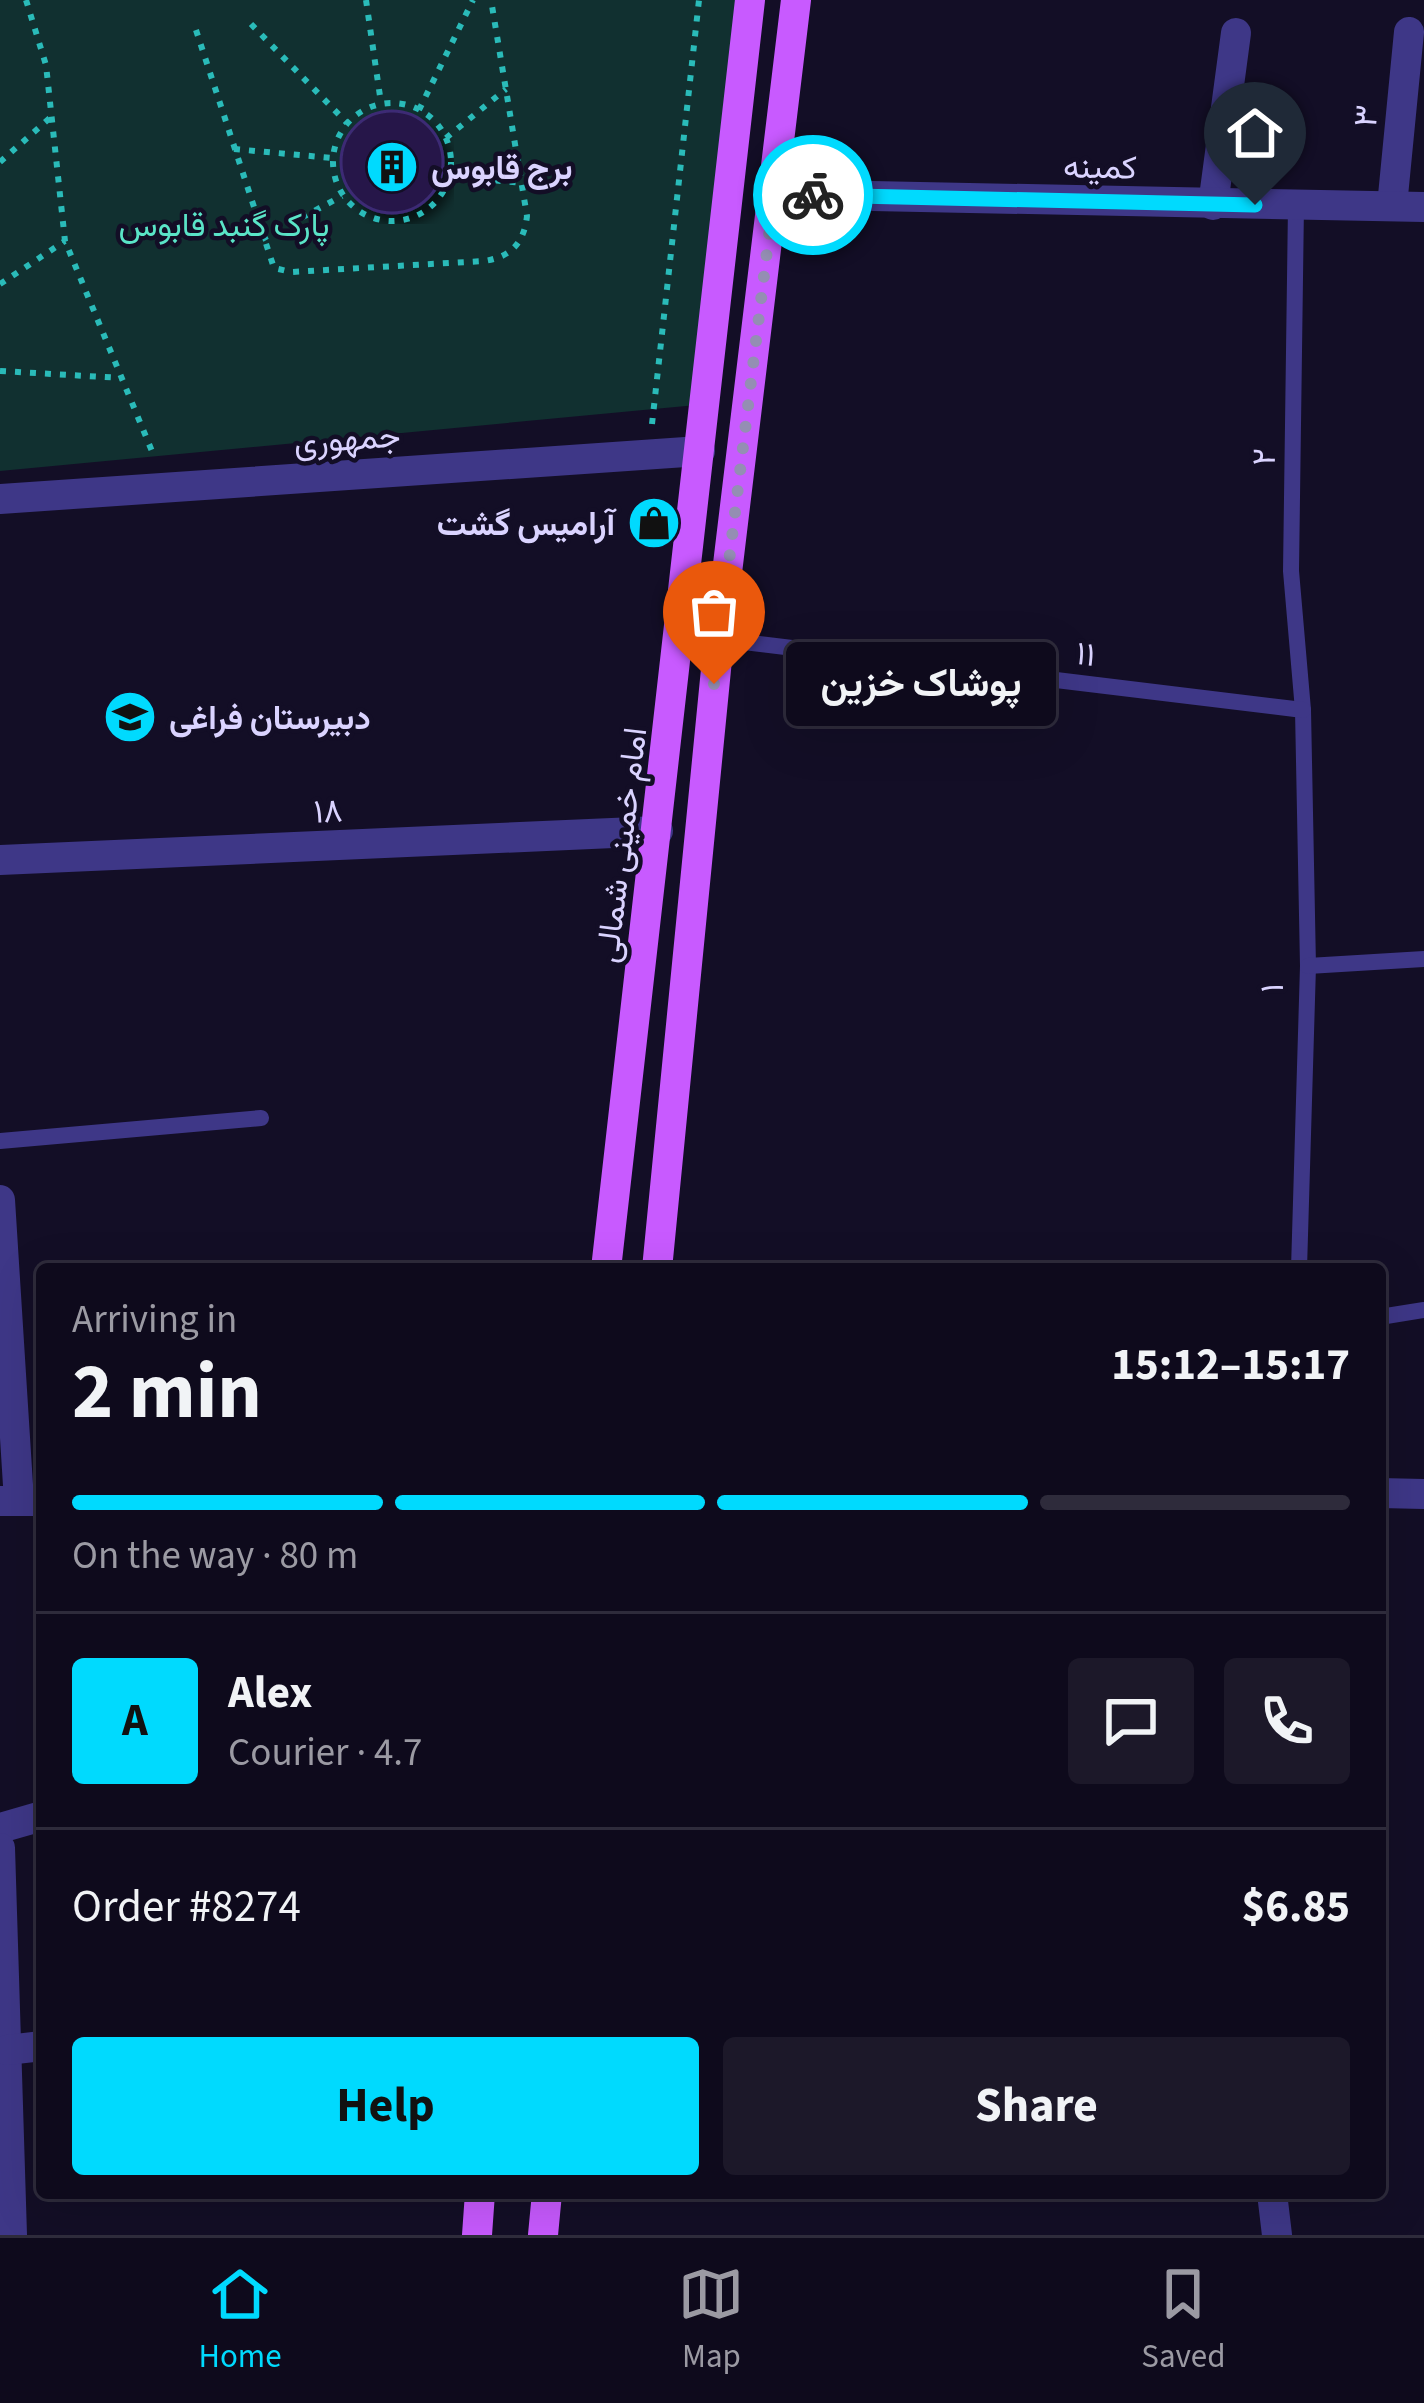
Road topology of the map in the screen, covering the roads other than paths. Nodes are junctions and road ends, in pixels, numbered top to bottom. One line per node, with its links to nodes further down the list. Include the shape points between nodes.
1 (750, 0): 10 (main road, امام خمینی شمالی)
2 (796, 0): 5 (main road)
3 (1409, 32): 8 (street, ۳)
4 (1236, 33): 6 (street)
5 (774, 194): 6 (street, کمینه); 12 (main road)
6 (1214, 205): 7 (street, کمینه)
7 (1297, 205): 8 (street, کمینه); 13 (lane, ۲, via 1292,571)
8 (1392, 206): 9 (street, کمینه)
9 (1424, 207)
10 (700, 452): 11 (street, جمهوری); 14 (main road, امام خمینی شمالی)
11 (0, 500)
12 (719, 639): 13 (lane, ۱۱); 22 (main road)
13 (1303, 710): 17 (lane, ۱)
14 (658, 831): 15 (street, ۱۸); 21 (main road, امام خمینی شمالی)
15 (0, 860)
16 (1424, 959): 17 (lane)
17 (1308, 967): 23 (lane, ۱)
18 (261, 1118): 19 (lane)
19 (0, 1141)
20 (0, 1200): 28 (street)
21 (607, 1263)
22 (658, 1263)
23 (1299, 1263)
24 (1424, 1310): 25 (lane)
25 (1386, 1316)
26 (1386, 1493): 27 (street)
27 (1424, 1494)
28 (20, 1501)
29 (36, 1818): 30 (street)
30 (0, 1828)
31 (0, 1848): 33 (street)
32 (36, 2047): 33 (street)
33 (7, 2050): 37 (street)
34 (480, 2199): 38 (main road)
35 (547, 2199): 39 (main road)
36 (1273, 2199): 40 (street)
37 (12, 2235)
38 (477, 2235)
39 (543, 2235)
40 (1277, 2235)

